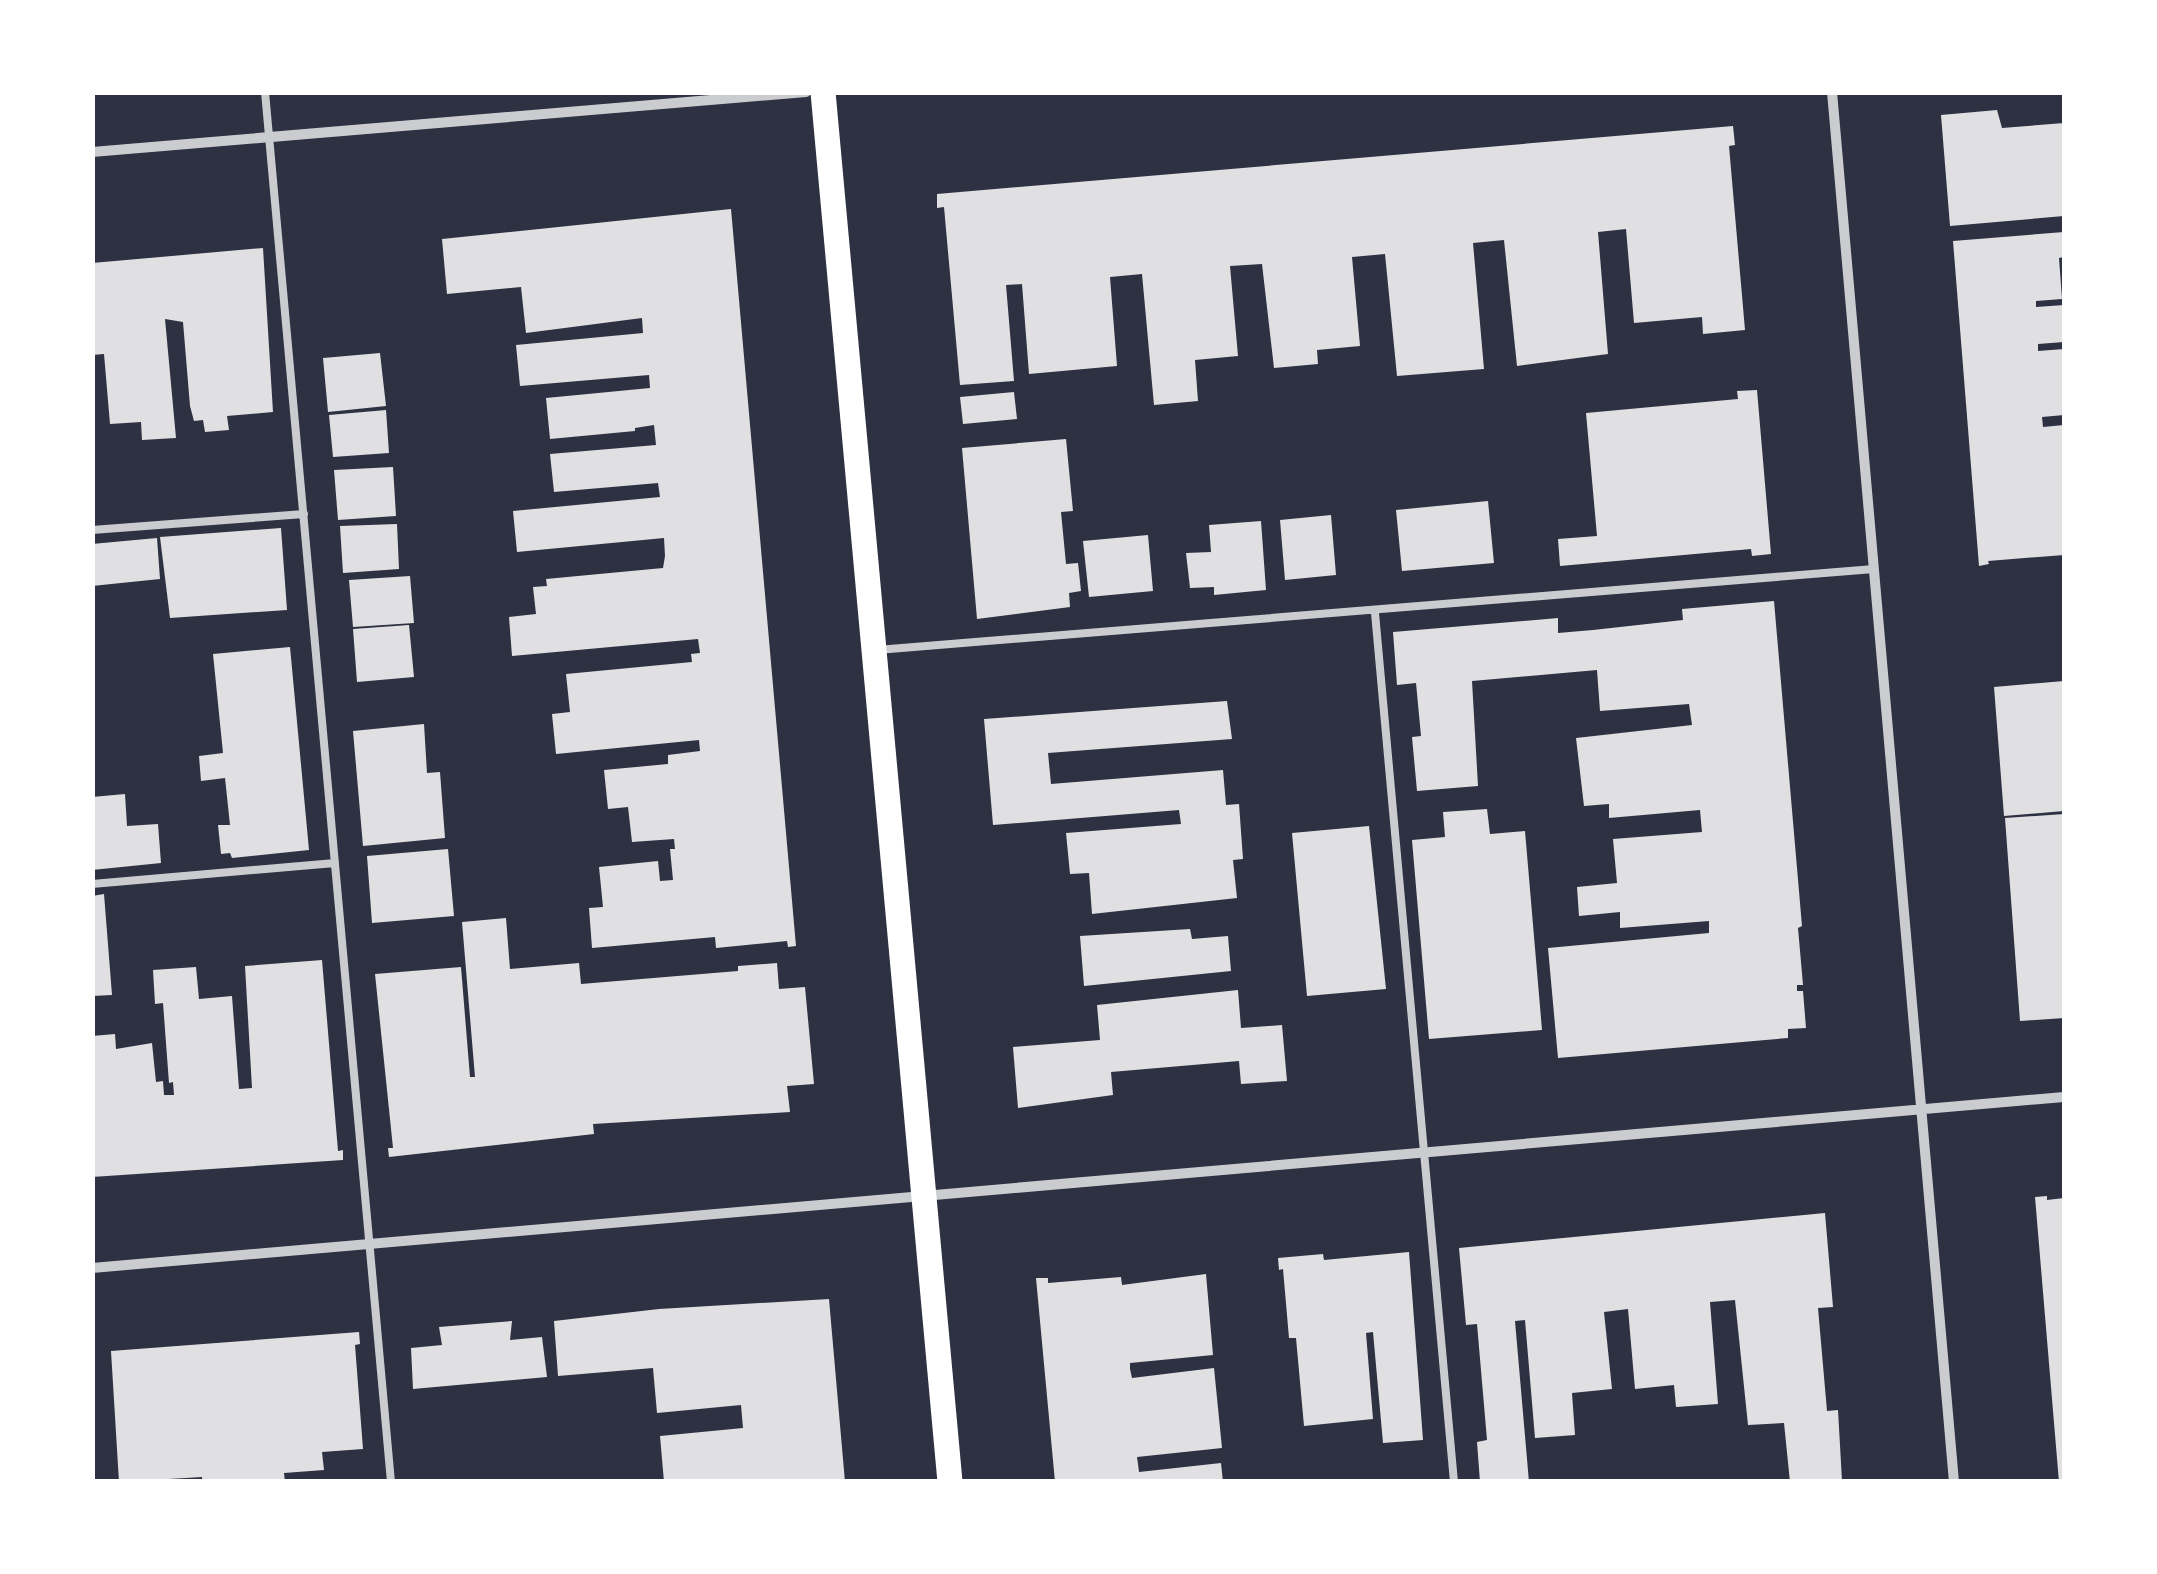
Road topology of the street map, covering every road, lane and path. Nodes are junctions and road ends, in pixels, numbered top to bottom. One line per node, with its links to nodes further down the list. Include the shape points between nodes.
1 (266, 92): 5 (lane)
2 (806, 92): 5 (street)
3 (824, 92): 11 (main road)
4 (1832, 92): 9 (street)
5 (267, 138): 6 (street); 7 (lane)
6 (92, 152)
7 (304, 514): 8 (lane); 12 (lane)
8 (92, 530)
9 (1874, 569): 10 (lane); 15 (street)
10 (1375, 612): 11 (lane); 16 (lane)
11 (875, 650): 17 (main road)
12 (335, 863): 13 (lane); 18 (lane)
13 (92, 884)
14 (2064, 1097): 15 (street)
15 (1921, 1108): 16 (street); 23 (street)
16 (1426, 1156): 17 (street); 22 (lane)
17 (924, 1199): 18 (street); 21 (main road)
18 (368, 1246): 19 (street); 20 (lane)
19 (92, 1268)
20 (391, 1482)
21 (950, 1482)
22 (1454, 1482)
23 (1954, 1482)

